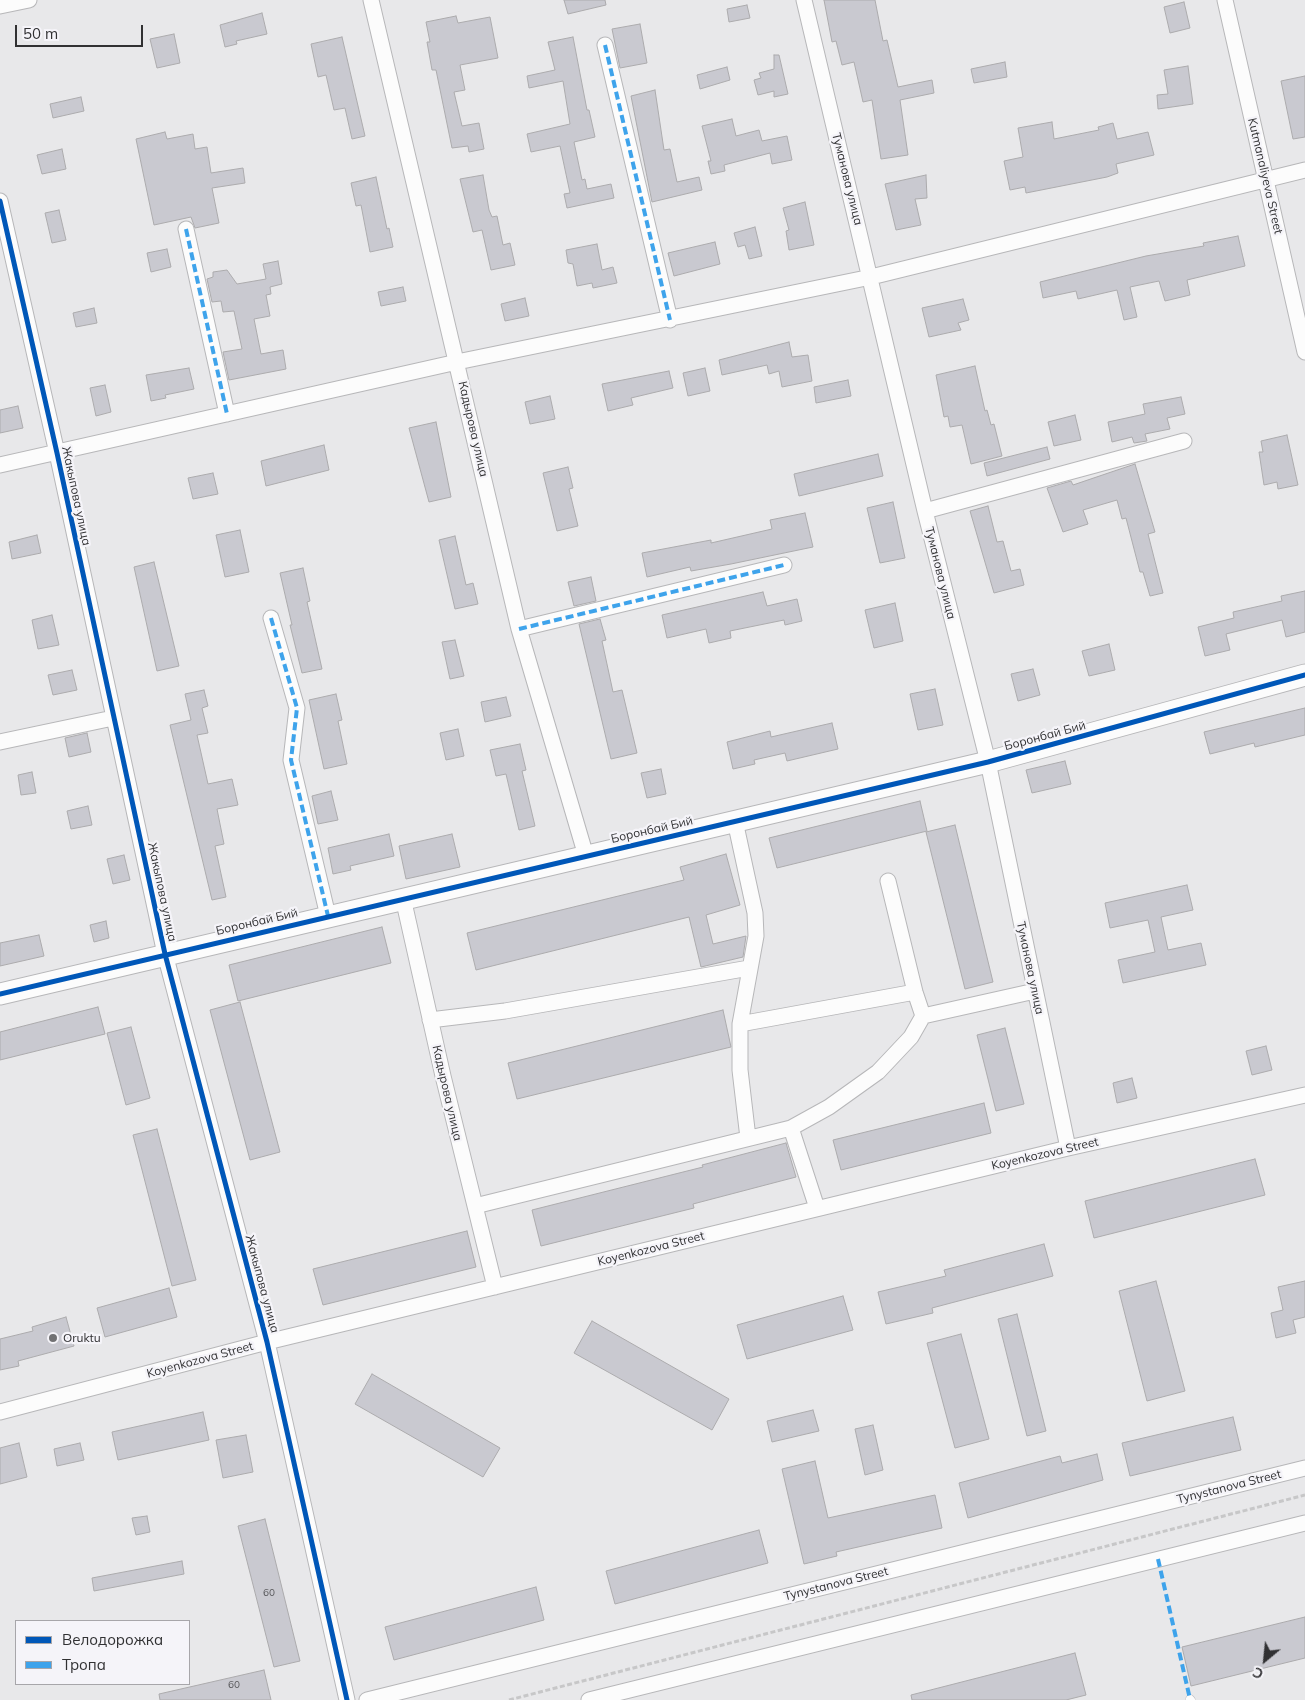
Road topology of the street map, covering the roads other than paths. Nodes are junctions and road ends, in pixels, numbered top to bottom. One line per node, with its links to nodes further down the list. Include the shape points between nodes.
1 (29, 0): 5 (street)
2 (371, 0): 14 (street, Кадырова улица)
3 (804, 0): 11 (street, Туманова улица)
4 (1225, 0): 8 (street, Kutmanaliyeva Street)
5 (0, 6)
6 (605, 45): 12 (street)
7 (1305, 170): 8 (street)
8 (1266, 179): 11 (street); 13 (street, Kutmanaliyeva Street)
9 (0, 201): 17 (street, Жакыпова улица)
10 (186, 230): 15 (street)
11 (871, 277): 12 (street); 19 (street, Туманова улица)
12 (670, 320): 14 (street)
13 (1305, 352)
14 (458, 362): 15 (street); 22 (street, Кадырова улица)
15 (227, 414): 17 (street)
16 (1184, 441): 19 (street)
17 (57, 453): 18 (street); 24 (street, Жакыпова улица)
18 (0, 466)
19 (925, 511): 26 (street, Туманова улица)
20 (784, 565): 22 (street)
21 (270, 618): 31 (street, via 297,708 291,760)
22 (519, 629): 28 (street, Кадырова улица)
23 (1305, 675): 26 (street, Боронбай Бий)
24 (113, 718): 25 (street); 32 (street, Жакыпова улица)
25 (0, 742)
26 (988, 762): 27 (street, Боронбай Бий); 34 (street, Туманова улица)
27 (735, 821): 28 (street, Боронбай Бий); 33 (street, via 755,913 756,936)
28 (586, 856): 30 (street, Боронбай Бий)
29 (888, 881): 35 (street)
30 (403, 898): 31 (street, Боронбай Бий); 38 (street, Кадырова улица)
31 (328, 916): 32 (street, Боронбай Бий)
32 (165, 954): 36 (street, Боронбай Бий); 47 (street, Жакыпова улица)
33 (750, 968): 38 (street, via 505,1011); 39 (street)
34 (1035, 991): 37 (street); 43 (street, Туманова улица)
35 (915, 992): 37 (street); 39 (street)
36 (0, 994)
37 (924, 1016): 41 (street, via 911,1037 878,1072 829,1107)
38 (430, 1020): 44 (street, Кадырова улица)
39 (740, 1024): 42 (street, via 740,1070)
40 (1305, 1095): 43 (street, Koyenkozova Street)
41 (790, 1128): 42 (street); 45 (street)
42 (748, 1138): 44 (street)
43 (1068, 1148): 45 (street, Koyenkozova Street)
44 (475, 1206): 46 (street, Кадырова улица)
45 (817, 1208): 46 (street, Koyenkozova Street)
46 (495, 1287): 47 (street, Koyenkozova Street)
47 (267, 1342): 48 (street, Koyenkozova Street); 51 (street, Жакыпова улица)
48 (0, 1412)
49 (1305, 1468): 52 (street, Tynystanova Street)
50 (1305, 1523): 53 (street)
51 (347, 1700)
52 (366, 1700)
53 (589, 1700)

